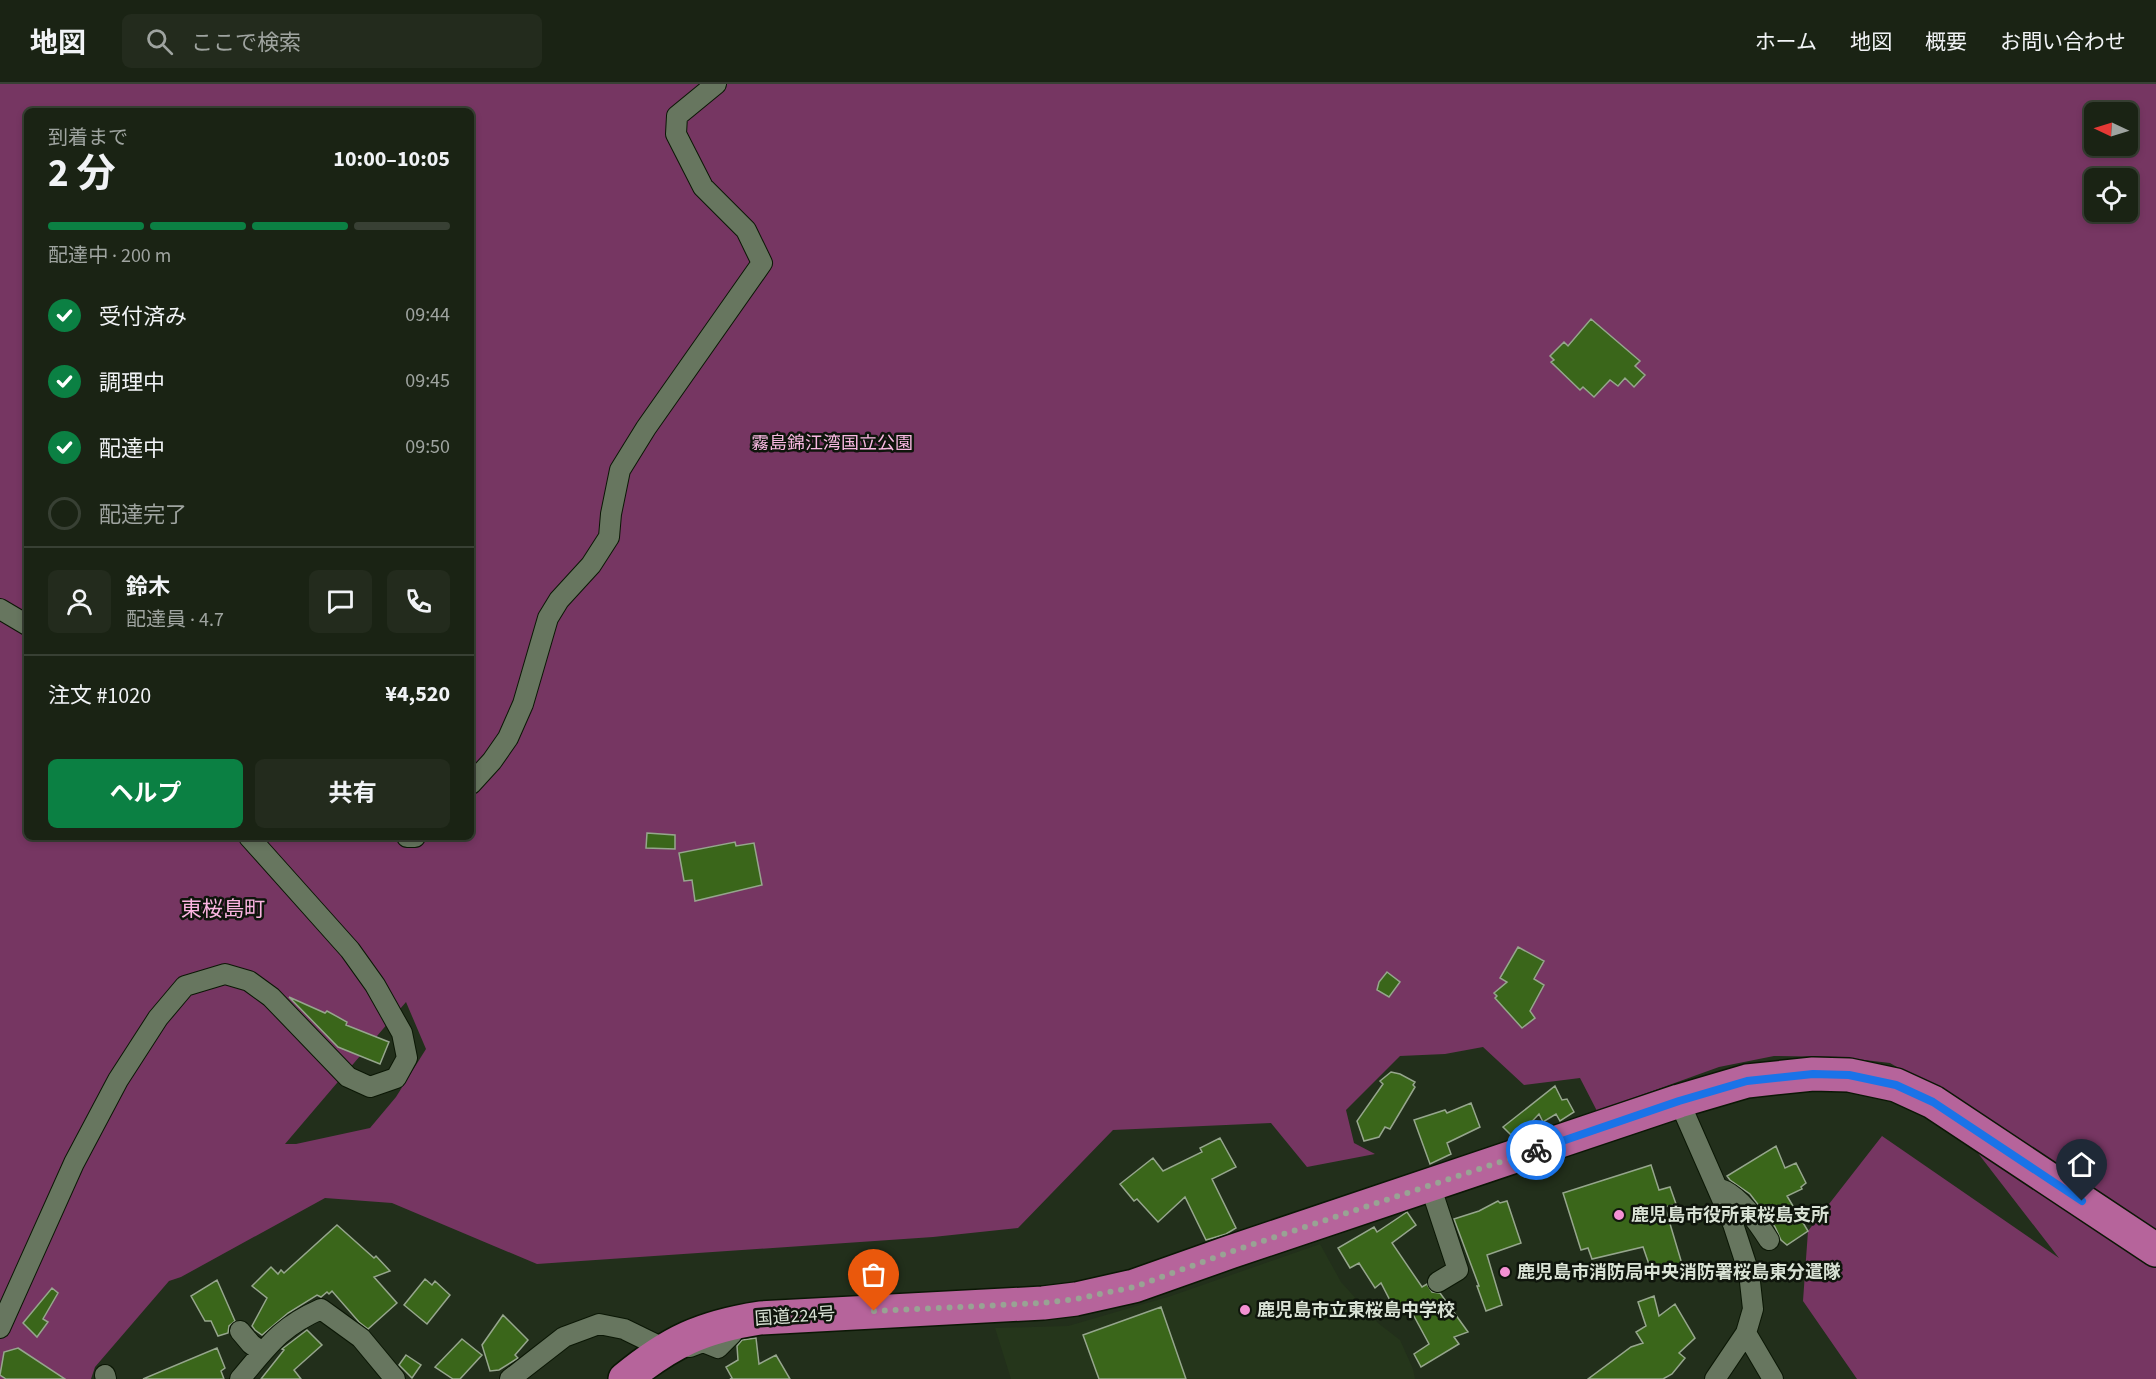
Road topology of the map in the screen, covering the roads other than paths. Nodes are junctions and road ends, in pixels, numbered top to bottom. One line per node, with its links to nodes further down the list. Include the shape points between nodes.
1 (716, 84): 4 (street, via 677,116 676,134 703,187 746,230 762,262 620,470 609,537 548,618 523,704 508,738)
2 (0, 609): 3 (street)
3 (24, 623)
4 (474, 780)
5 (260, 841): 12 (street, via 375,984 402,1033 407,1058 396,1078 370,1087 348,1077 271,997 249,981 225,974 185,986 158,1018 118,1080 74,1163)
6 (1679, 1101): 7 (highway, 国道224号); 8 (street); 10 (highway, 国道224号, via 1747,1081 1813,1074 1849,1075 1896,1085 1933,1102)
7 (1430, 1185): 11 (street, via 1458,1270); 17 (highway, 国道224号, via 1134,1287 1076,1299 727,1323 701,1331)
8 (1718, 1188): 9 (street, via 1756,1220); 14 (street, via 1749,1273 1753,1309)
9 (1769, 1239)
10 (2156, 1250)
11 (1438, 1282)
12 (0, 1328)
13 (240, 1331): 16 (street)
14 (1746, 1333): 21 (street); 22 (street)
15 (729, 1345): 17 (street, via 703,1342 667,1364)
16 (262, 1352): 18 (street); 19 (street, via 297,1320 321,1309 361,1338)
17 (645, 1363): 20 (street, via 624,1329 599,1324 564,1337)
18 (240, 1379)
19 (395, 1379)
20 (510, 1379)
21 (1715, 1379)
22 (1773, 1379)

